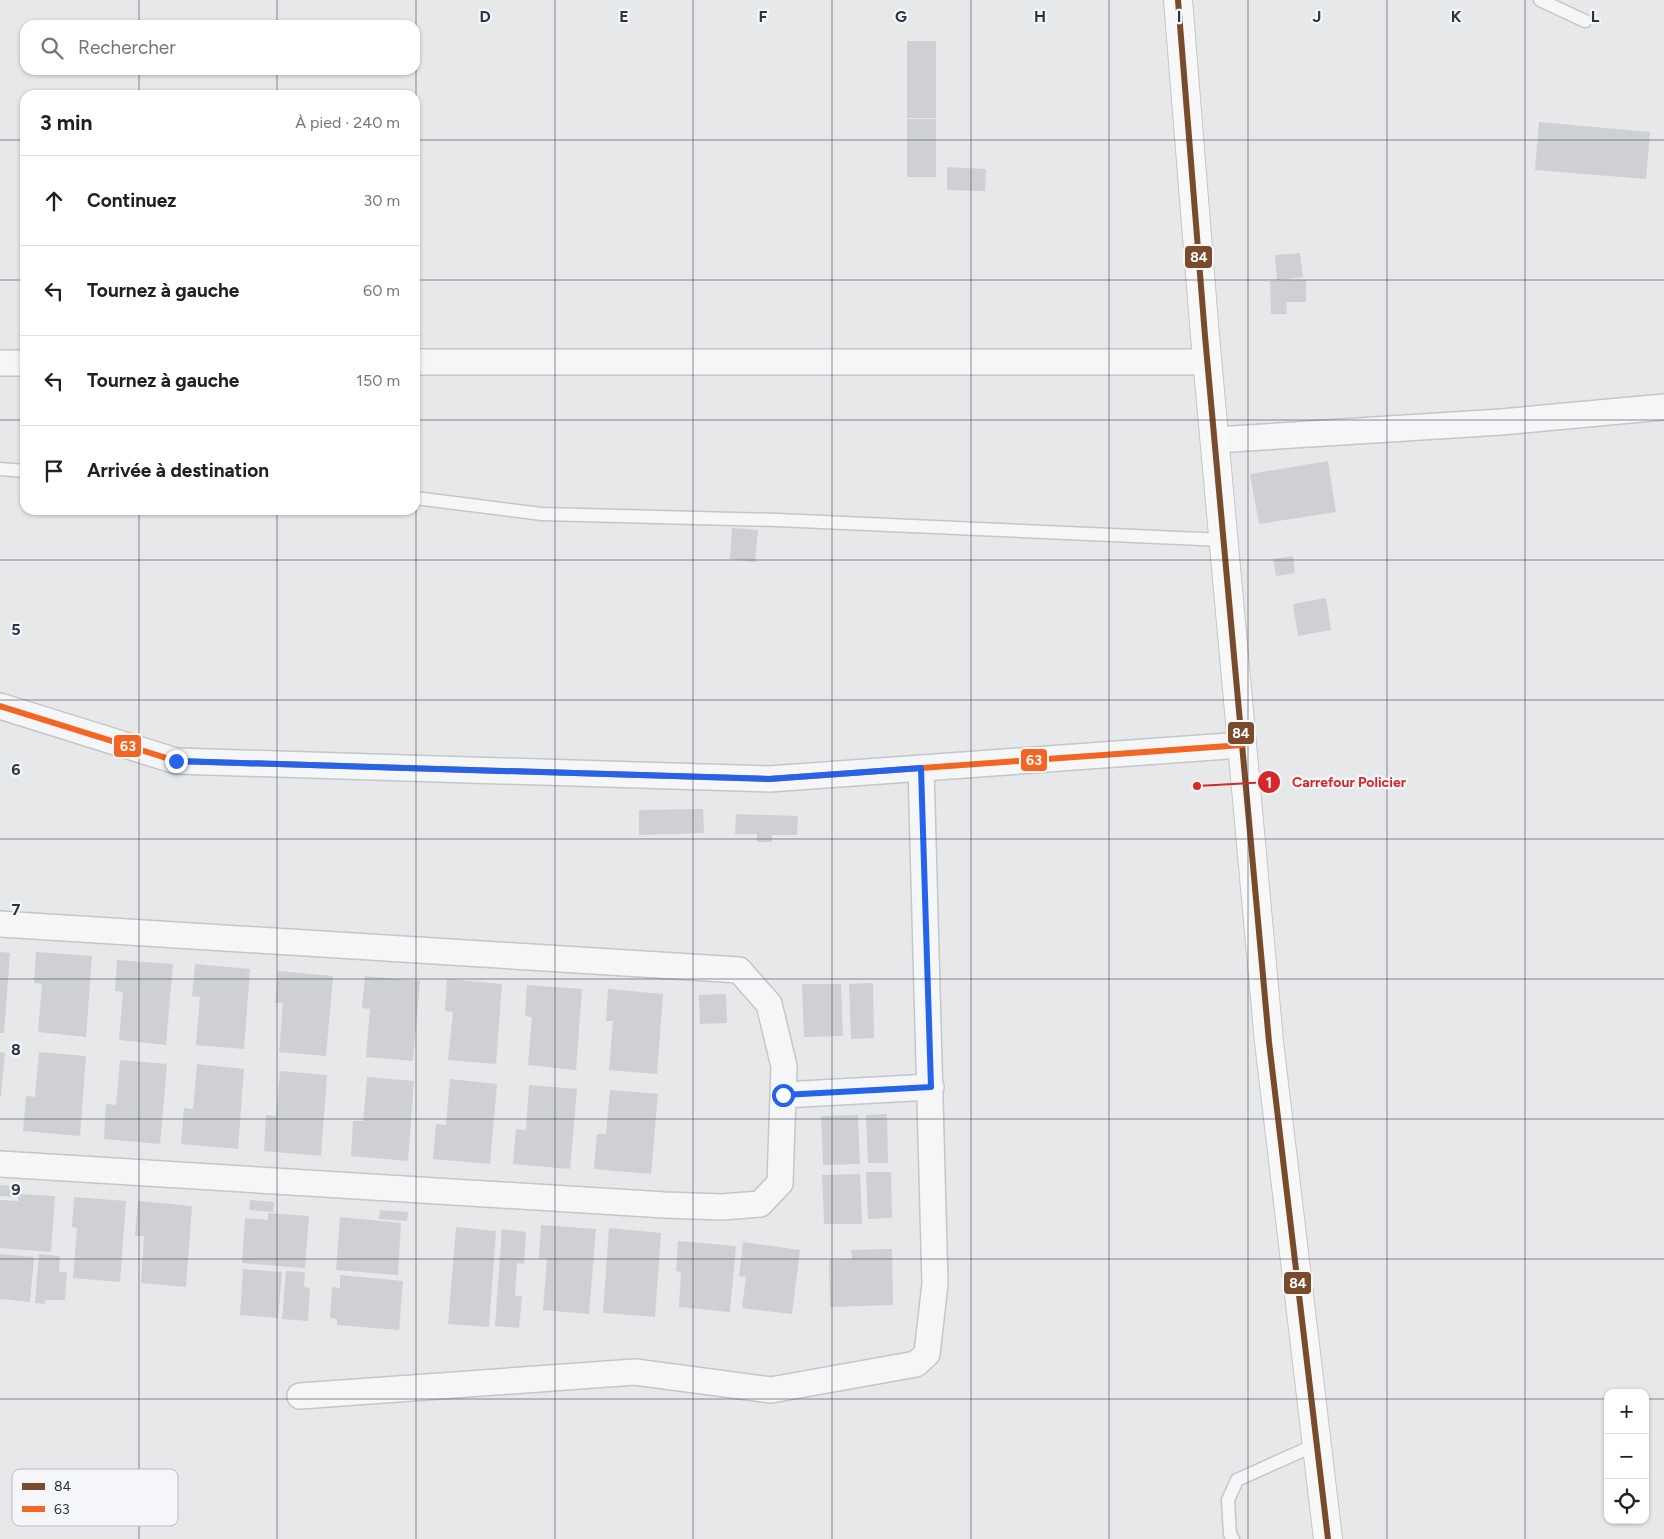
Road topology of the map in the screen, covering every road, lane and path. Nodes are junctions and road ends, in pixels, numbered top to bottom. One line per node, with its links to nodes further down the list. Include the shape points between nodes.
1 (1178, 0): 5 (street)
2 (1540, 0): 3 (lane)
3 (1585, 21)
4 (420, 362): 5 (street)
5 (1208, 362): 9 (street)
6 (0, 363): 7 (street)
7 (20, 363)
8 (1664, 407): 9 (street, via 1501,422)
9 (1214, 440): 13 (street)
10 (0, 469): 11 (lane)
11 (20, 471)
12 (420, 499): 13 (lane, via 542,514 787,520)
13 (1224, 540): 15 (street)
14 (0, 706): 16 (street, via 176,761 769,779)
15 (1242, 745): 16 (street); 22 (street, via 1269,1042)
16 (921, 768): 18 (street)
17 (0, 924): 19 (street, via 739,970 769,1004 784,1066)
18 (931, 1087): 19 (street); 21 (street, via 935,1284 927,1354 916,1364 771,1390 635,1372)
19 (783, 1095): 20 (street, via 780,1183 760,1204 722,1207)
20 (0, 1164)
21 (300, 1396)
22 (1317, 1444): 23 (lane, via 1237,1480 1228,1500); 24 (street)
23 (1233, 1539)
24 (1328, 1539)

